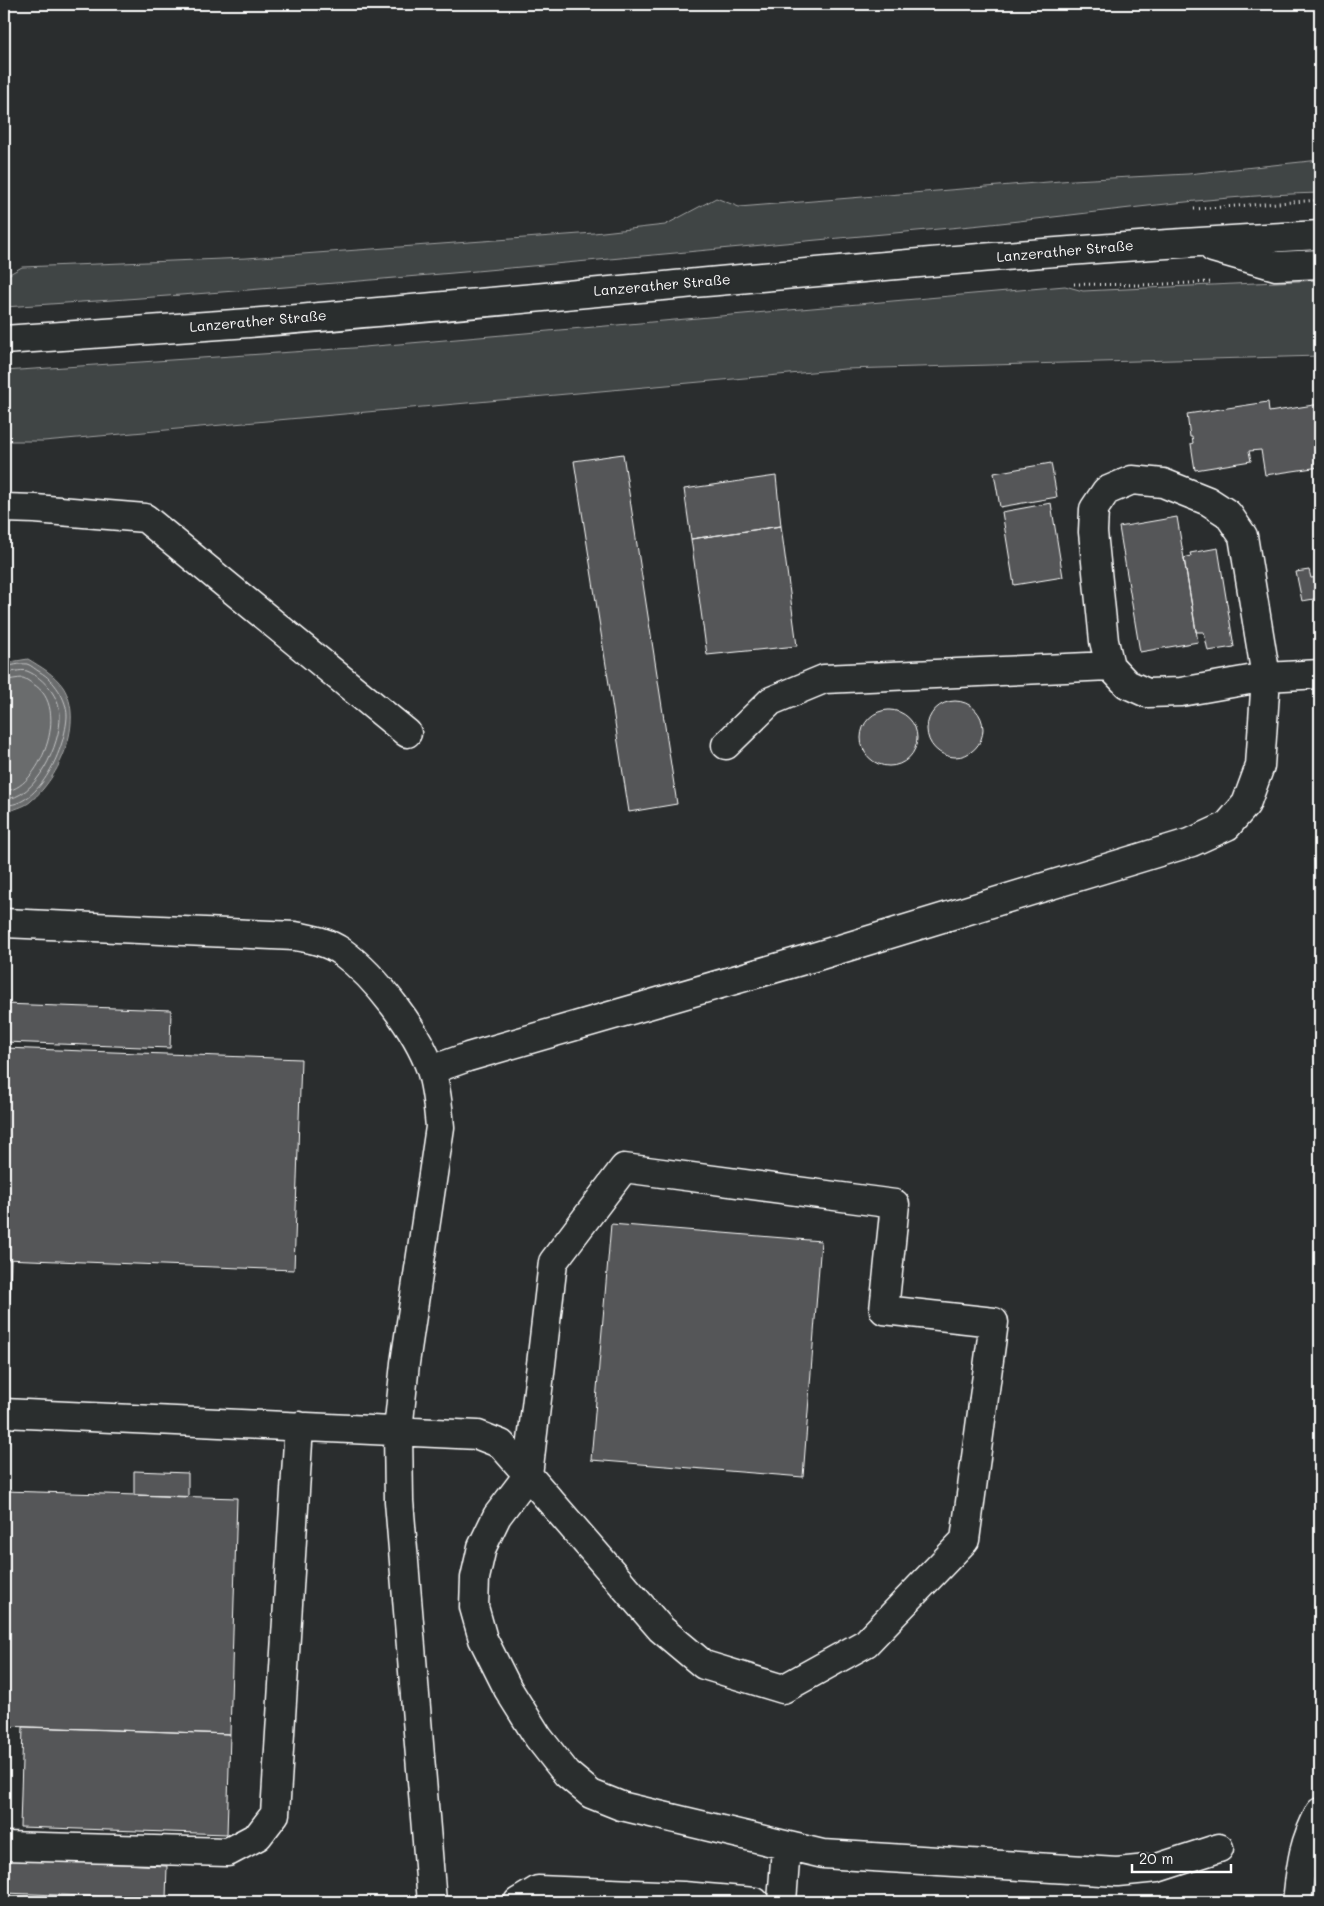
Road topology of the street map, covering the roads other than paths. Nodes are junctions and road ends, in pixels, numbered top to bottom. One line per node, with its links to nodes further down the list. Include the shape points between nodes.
1 (1320, 234): 2 (main road, Lanzerather Straße)
2 (1190, 241): 3 (main road, via 1276,266); 4 (main road, Lanzerather Straße, via 839,269 248,323)
3 (1320, 264)
4 (4, 340)
5 (4, 508): 9 (main road, via 145,518)
6 (1110, 666): 8 (main road, via 1126,684 1147,693 1181,692); 8 (main road, via 1104,641 1093,532 1094,509 1106,491 1132,480 1162,483 1208,501 1228,514 1238,528 1243,536); 10 (main road, via 824,679 771,701)
7 (1320, 674): 8 (main road)
8 (1266, 677): 12 (main road, via 1260,766 1246,804 1227,826 1192,842)
9 (408, 733)
10 (726, 745)
11 (4, 923): 12 (main road, via 295,936 319,941 341,952 360,968 398,1011 416,1036)
12 (431, 1070): 15 (main road, via 438,1097 440,1127 405,1362)
13 (4, 1413): 14 (main road)
14 (299, 1426): 15 (main road); 18 (main road, via 276,1814 258,1836 228,1852)
15 (398, 1431): 16 (main road, via 478,1435 500,1444); 22 (main road, via 399,1501)
16 (528, 1475): 16 (main road, via 661,1629 704,1665 783,1689 866,1643 965,1540 994,1322 884,1310 894,1204 624,1168 552,1262); 19 (main road, via 497,1516 482,1547 475,1578 474,1607 483,1639 508,1689 538,1737 567,1774 591,1794 621,1806)
17 (1320, 1812): 26 (main road, via 1302,1854)
18 (4, 1846)
19 (786, 1846): 20 (main road, via 822,1854 1117,1872 1157,1868); 25 (main road)
20 (1219, 1848)
21 (683, 1899): 23 (main road, via 538,1890); 24 (main road)
22 (432, 1902)
23 (518, 1902)
24 (755, 1902)
25 (782, 1902)
26 (1297, 1902)

